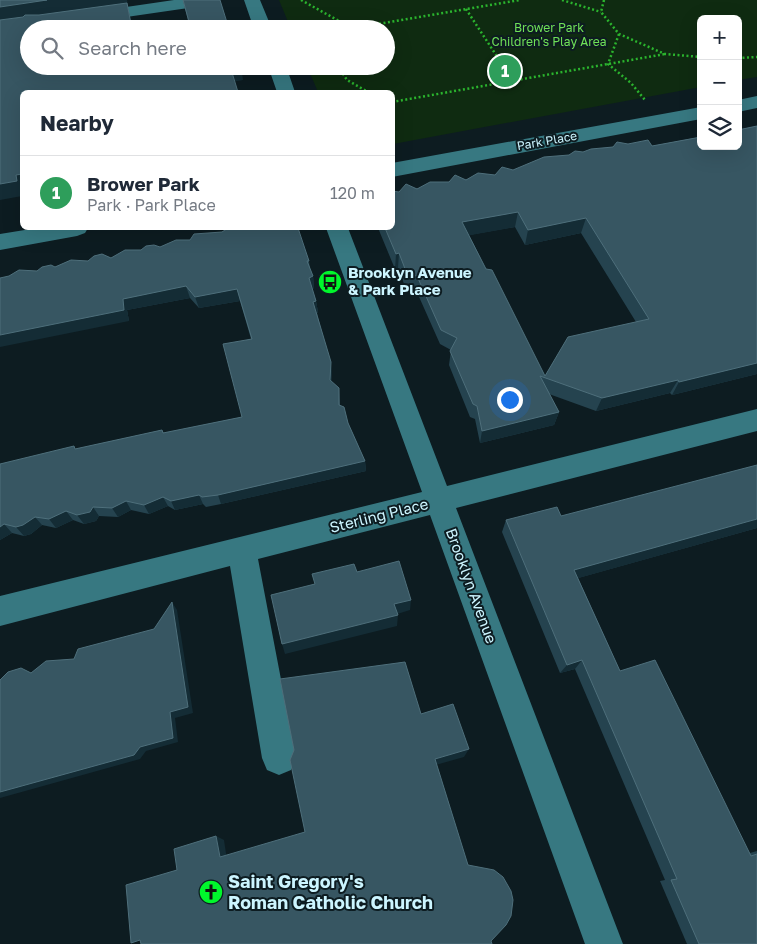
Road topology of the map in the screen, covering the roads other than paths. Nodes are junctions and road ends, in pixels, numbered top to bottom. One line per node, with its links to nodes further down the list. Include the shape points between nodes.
1 (209, 0): 3 (street)
2 (252, 0): 4 (street)
3 (76, 19)
4 (260, 20)
5 (280, 75): 6 (street)
6 (285, 90)
7 (757, 102): 8 (street)
8 (742, 105)
9 (697, 114): 10 (street, Park Place)
10 (395, 169)
11 (66, 230): 13 (street)
12 (338, 230): 15 (street, Brooklyn Avenue)
13 (0, 242)
14 (757, 420): 15 (street, Sterling Place)
15 (440, 501): 16 (street, Sterling Place); 19 (street, Brooklyn Avenue)
16 (242, 550): 17 (street, Sterling Place); 18 (street)
17 (0, 612)
18 (279, 758)
19 (604, 944)

